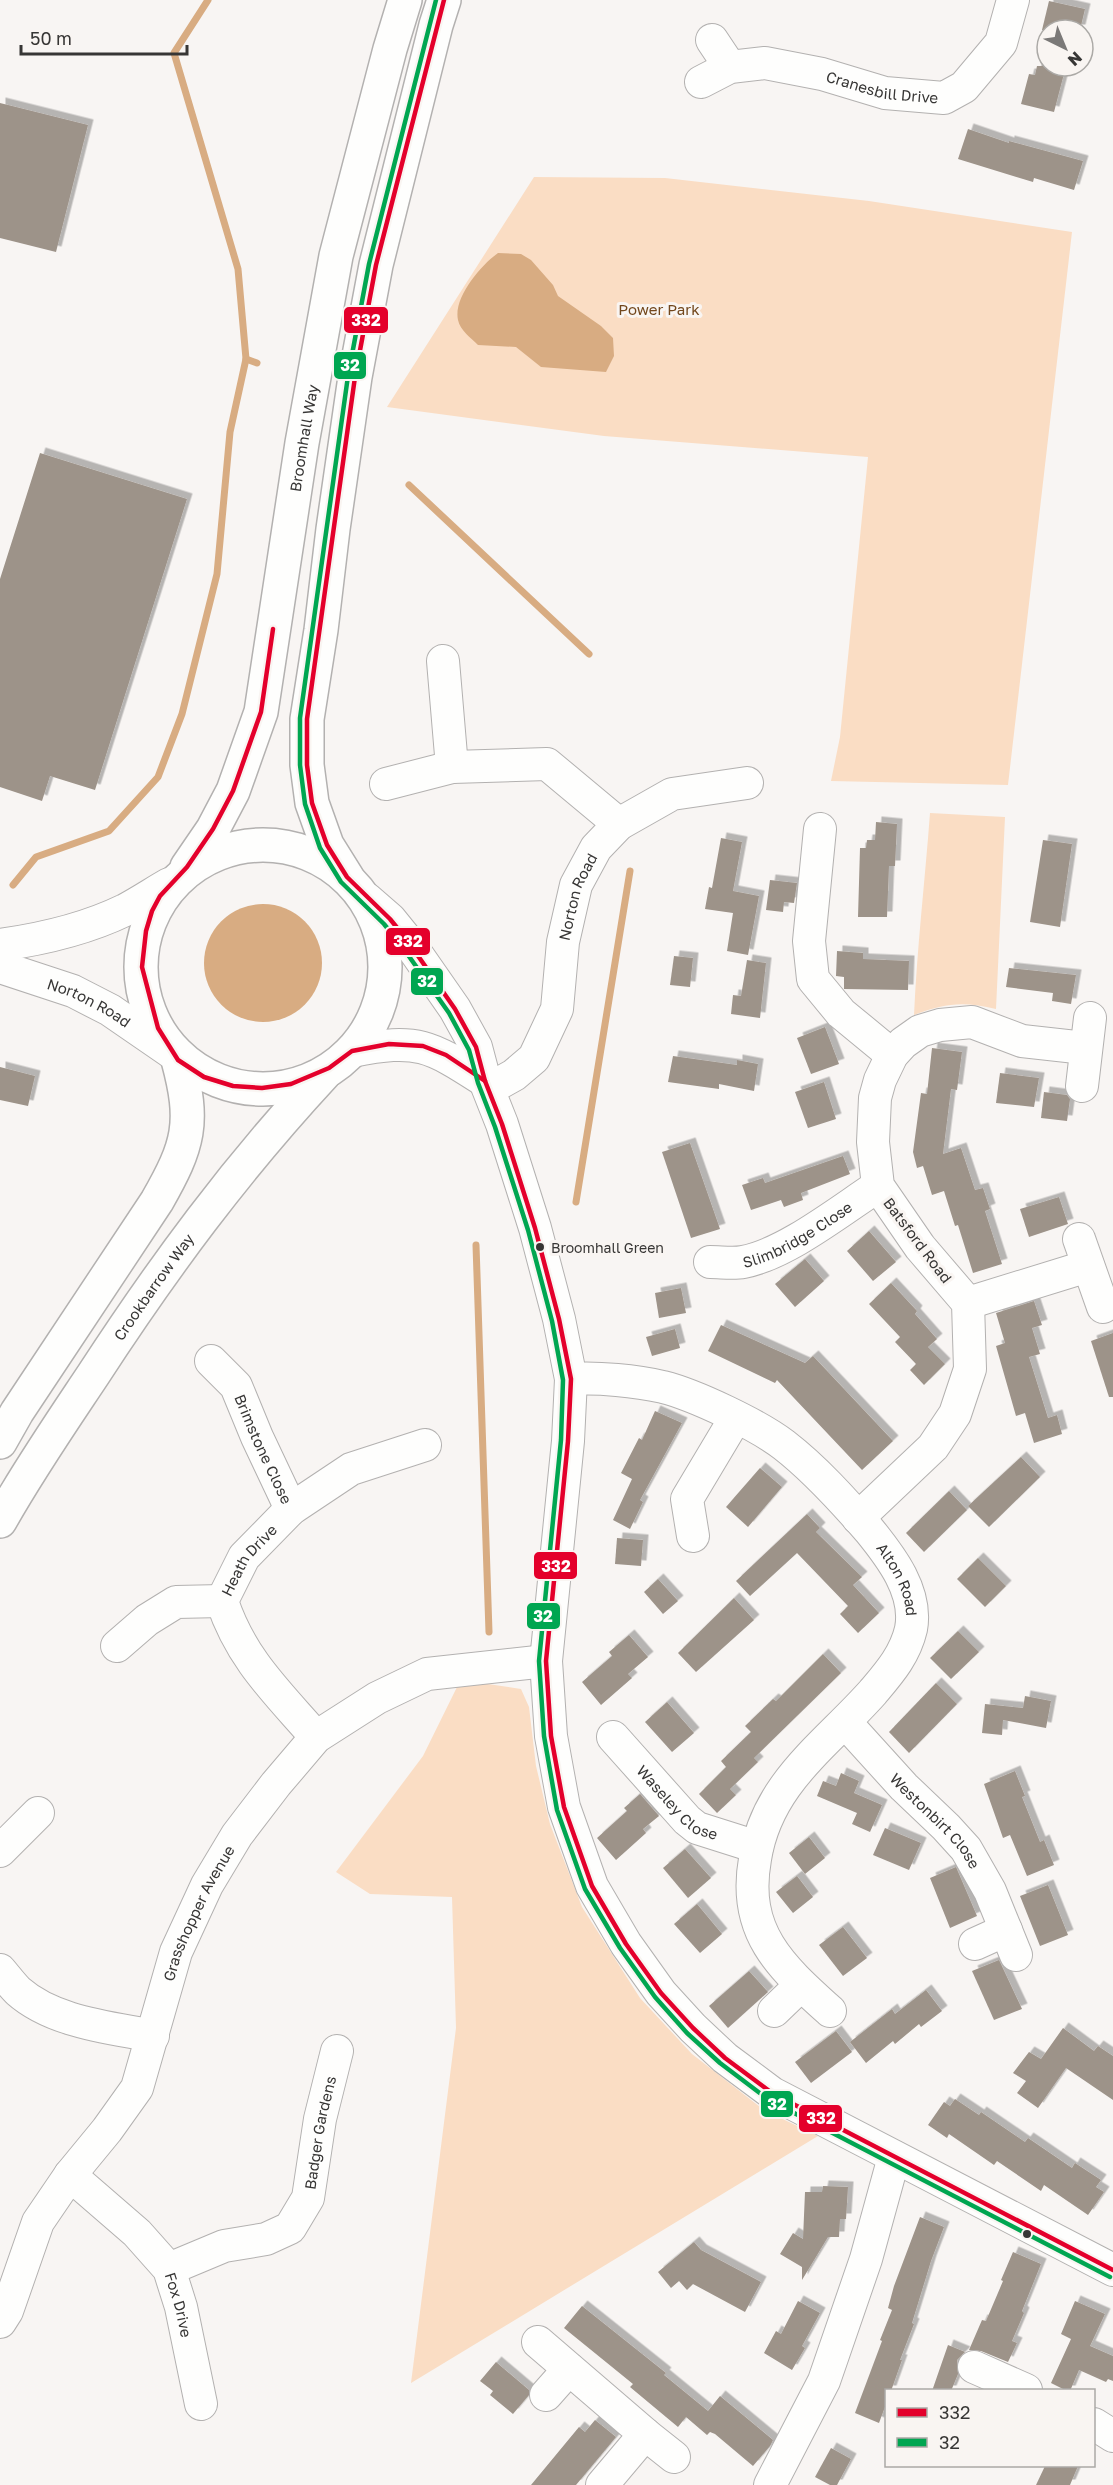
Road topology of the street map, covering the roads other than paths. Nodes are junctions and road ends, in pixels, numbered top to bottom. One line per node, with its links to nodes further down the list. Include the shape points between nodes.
1 (405, 0): 13 (highway, Broomhall Way, via 336,256 302,443 261,712 233,790 213,829)
2 (444, 0): 14 (highway, via 376,265 355,377 307,719 312,803 327,845)
3 (1013, 0): 5 (street, Cranesbill Drive, via 1000,43 964,87 944,98 885,93 822,74 765,63)
4 (712, 40): 5 (street)
5 (730, 67): 6 (street, Cranesbill Drive)
6 (700, 82)
7 (443, 661): 8 (street)
8 (452, 767): 10 (street); 11 (street, via 547,764)
9 (747, 783): 11 (street, Norton Road, via 672,794)
10 (386, 784)
11 (619, 824): 22 (street, Norton Road, via 597,848 576,885 563,942 557,1009 534,1058 514,1075)
12 (820, 829): 19 (street, via 809,941 813,979 841,1013)
13 (178, 876): 14 (highway, via 228,849 255,845 298,853); 15 (street, via 124,910 78,928); 20 (highway, Broomhall Way, via 152,911 142,968 158,1028)
14 (357, 888): 21 (highway, Crookbarrow Way, via 382,934 387,963 385,992 367,1035); 22 (street, via 390,919 455,1009 476,1047)
15 (0, 945)
16 (0, 967): 20 (street, Norton Road, via 73,991 110,1010)
17 (1090, 1018): 18 (street)
18 (1085, 1048): 19 (street, Batsford Road, via 1022,1041 984,1025 956,1023 920,1031); 23 (street)
19 (892, 1055): 24 (street, Batsford Road, via 875,1098 873,1142)
20 (174, 1056): 21 (highway, via 204,1077 233,1086 262,1088 291,1084); 31 (highway, via 186,1092 188,1126 178,1165)
21 (341, 1060): 22 (street, via 389,1044 423,1046 446,1055); 35 (highway, Crookbarrow Way, via 269,1133 167,1265)
22 (487, 1085): 29 (street, via 535,1228)
23 (1082, 1086)
24 (878, 1186): 25 (street, Slimbridge Close, via 769,1253 743,1262); 26 (street, Batsford Road, via 920,1247)
25 (710, 1262)
26 (968, 1303): 27 (street, via 1084,1253); 34 (street, via 970,1369 955,1414 933,1448)
27 (1103, 1307)
28 (211, 1361): 33 (street, Brimstone Close, via 236,1386)
29 (571, 1379): 30 (street, Alton Road, via 664,1388); 39 (street)
30 (736, 1417): 34 (street, Alton Road, via 783,1444); 36 (street, via 687,1499)
31 (0, 1442)
32 (425, 1445): 33 (street, Heath Drive, via 351,1469)
33 (291, 1509): 37 (street, Heath Drive, via 244,1557)
34 (858, 1518): 40 (street, Alton Road, via 902,1576 910,1600 911,1628 903,1653)
35 (0, 1521)
36 (693, 1536)
37 (222, 1601): 38 (street, via 176,1602); 42 (street, Heath Drive, via 231,1628 255,1669)
38 (117, 1646)
39 (546, 1661): 42 (street, Grasshopper Avenue, via 426,1674 377,1698); 53 (street, via 551,1736 564,1807 592,1886 632,1952 661,1993 725,2058 772,2093)
40 (845, 1722): 44 (street, Alton Road, via 793,1774 770,1808); 46 (street, Westonbirt Close, via 966,1849 990,1891 1011,1943)
41 (614, 1736): 44 (street, Waseley Close, via 697,1828)
42 (316, 1737): 51 (street, Grasshopper Avenue, via 237,1835 207,1885 176,1952)
43 (38, 1813): 45 (street)
44 (757, 1847): 48 (street, Alton Road, via 751,1880 757,1926)
45 (0, 1851)
46 (975, 1944)
47 (0, 1970): 51 (street, via 19,1991 47,2010)
48 (801, 1985): 49 (street); 50 (street, Alton Road)
49 (774, 2011)
50 (830, 2011)
51 (153, 2036): 54 (street, Grasshopper Avenue, via 137,2088)
52 (338, 2051): 55 (street, Badger Gardens, via 320,2119 308,2198 290,2228 266,2239 224,2246)
53 (894, 2157): 56 (street); 68 (street, via 866,2259 824,2380)
54 (70, 2175): 55 (street, Fox Drive, via 137,2233); 57 (street, Grasshopper Avenue, via 38,2222)
55 (169, 2269): 63 (street, Fox Drive, via 182,2307)
56 (1113, 2270)
57 (0, 2322)
58 (538, 2342): 60 (street)
59 (974, 2367): 61 (street)
60 (569, 2369): 62 (street); 65 (street)
61 (1022, 2389)
62 (546, 2395)
63 (201, 2404)
64 (1095, 2425): 66 (street)
65 (645, 2434): 67 (street); 69 (street)
66 (1113, 2436)
67 (674, 2457)
68 (776, 2483)
69 (602, 2485)

